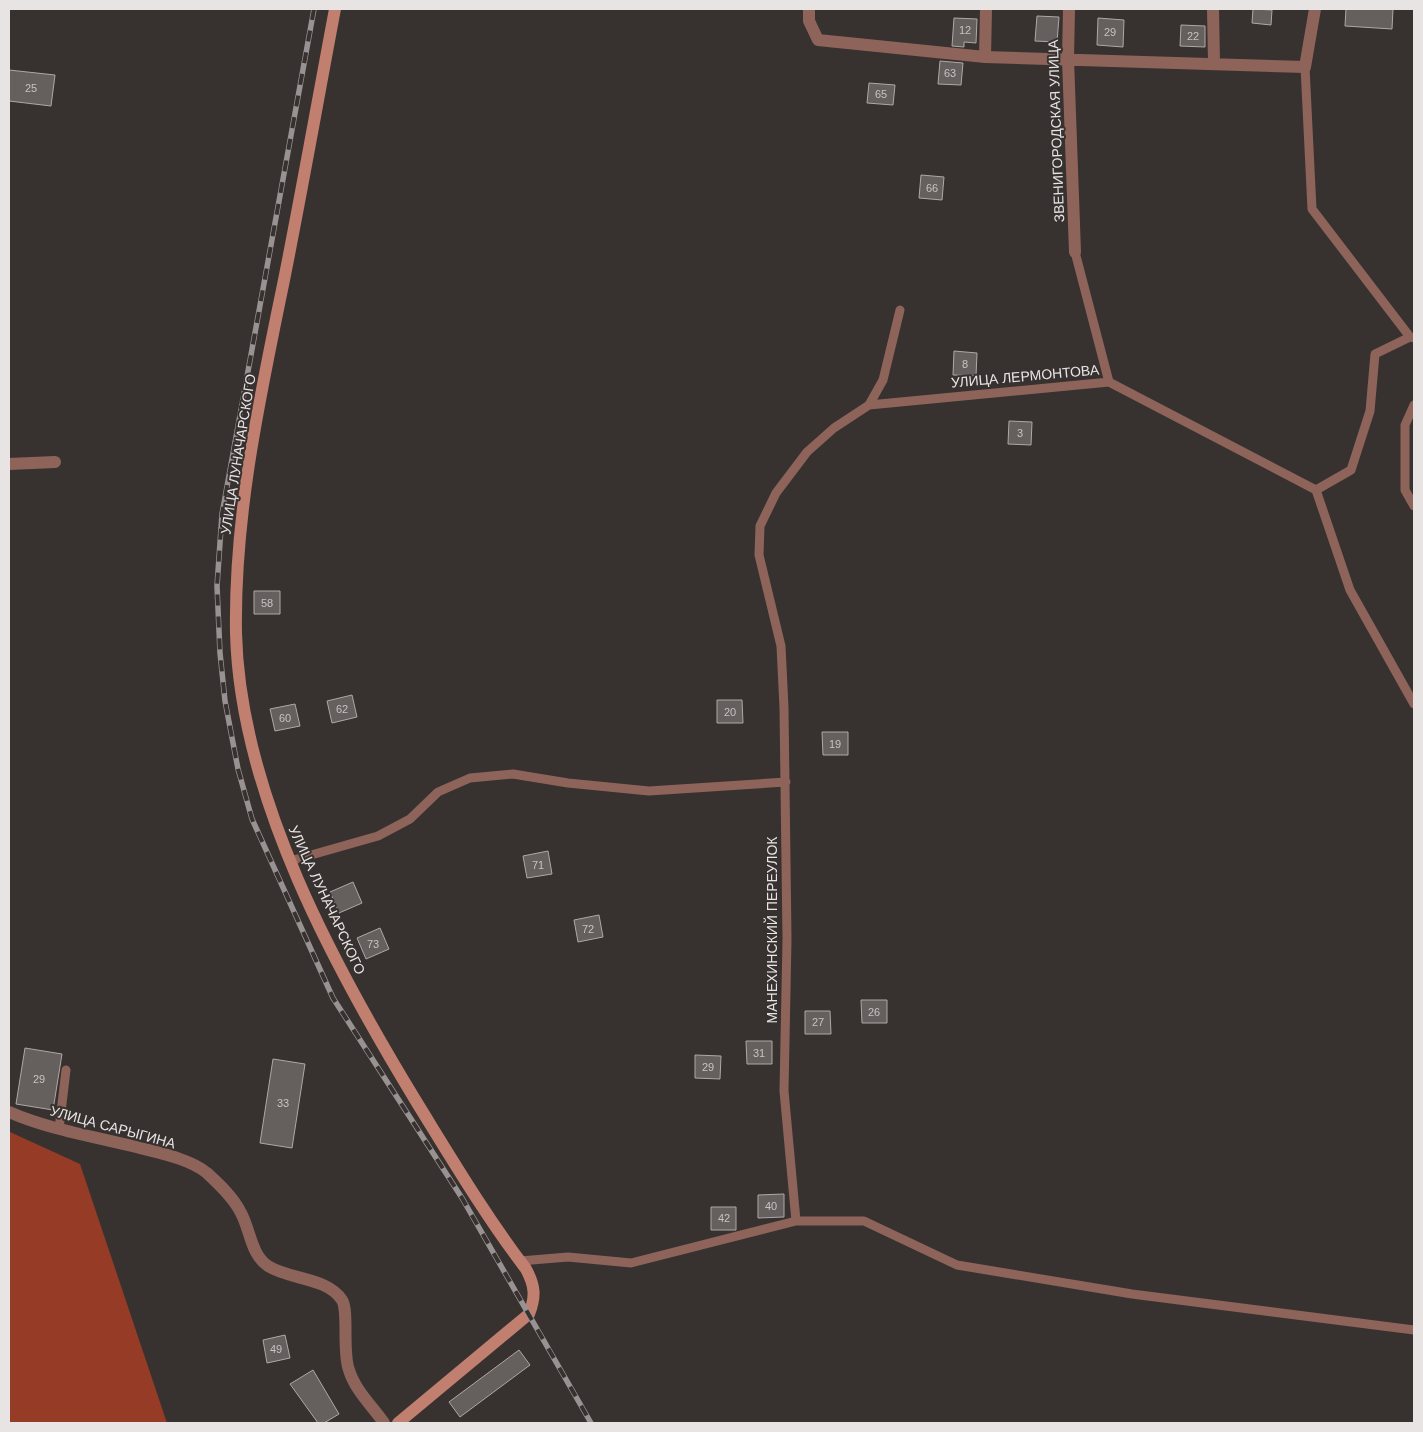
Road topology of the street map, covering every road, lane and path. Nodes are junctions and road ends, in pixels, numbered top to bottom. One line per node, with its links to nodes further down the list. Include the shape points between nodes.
1 (335, 9): 23 (main road, УЛИЦА ЛУНАЧАРСКОГО, via 263,380 244,490 238,557 236,635 242,688 252,742 276,828)
2 (809, 9): 7 (street, via 809,21 818,40)
3 (986, 9): 7 (street)
4 (1069, 9): 8 (street, ЗВЕНИГОРОДСКАЯ УЛИЦА)
5 (1213, 9): 9 (street)
6 (1315, 9): 10 (street)
7 (985, 57): 8 (street)
8 (1068, 59): 9 (street); 11 (street, ЗВЕНИГОРОДСКАЯ УЛИЦА)
9 (1214, 62): 10 (street)
10 (1305, 67): 13 (lane, via 1312,209)
11 (1074, 252): 14 (lane, УЛИЦА ЛЕРМОНТОВА)
12 (900, 310): 15 (lane, via 883,380)
13 (1412, 337): 19 (lane, via 1375,354 1370,411 1351,470)
14 (1109, 382): 15 (lane, УЛИЦА ЛЕРМОНТОВА); 19 (lane)
15 (869, 405): 22 (lane, МАНЕХИНСКИЙ ПЕРЕУЛОК, via 834,428 807,452 776,493 760,526 759,555 781,646)
16 (1414, 405): 20 (lane, via 1405,426 1405,490)
17 (55, 462): 18 (street)
18 (9, 464)
19 (1316, 490): 21 (lane, via 1350,590)
20 (1414, 506)
21 (1414, 704)
22 (786, 782): 23 (lane, via 649,790 568,783 513,774 470,778 438,792 410,820 378,836); 27 (lane, МАНЕХИНСКИЙ ПЕРЕУЛОК, via 784,1091)
23 (290, 861): 28 (main road, УЛИЦА ЛУНАЧАРСКОГО, via 377,1037 446,1150)
24 (66, 1070): 26 (lane)
25 (9, 1112): 26 (street, УЛИЦА САРЫГИНА)
26 (59, 1128): 30 (street, УЛИЦА САРЫГИНА, via 169,1155 205,1172 234,1201 257,1253 266,1265 282,1274 326,1286 344,1302 344,1345 348,1369 355,1385)
27 (796, 1221): 28 (lane, via 631,1263 568,1257); 29 (lane, via 864,1221 957,1265 1132,1294)
28 (520, 1261): 31 (main road, УЛИЦА ЛУНАЧАРСКОГО, via 534,1284 535,1300 529,1314)
29 (1414, 1330)
30 (384, 1423)
31 (398, 1423)

